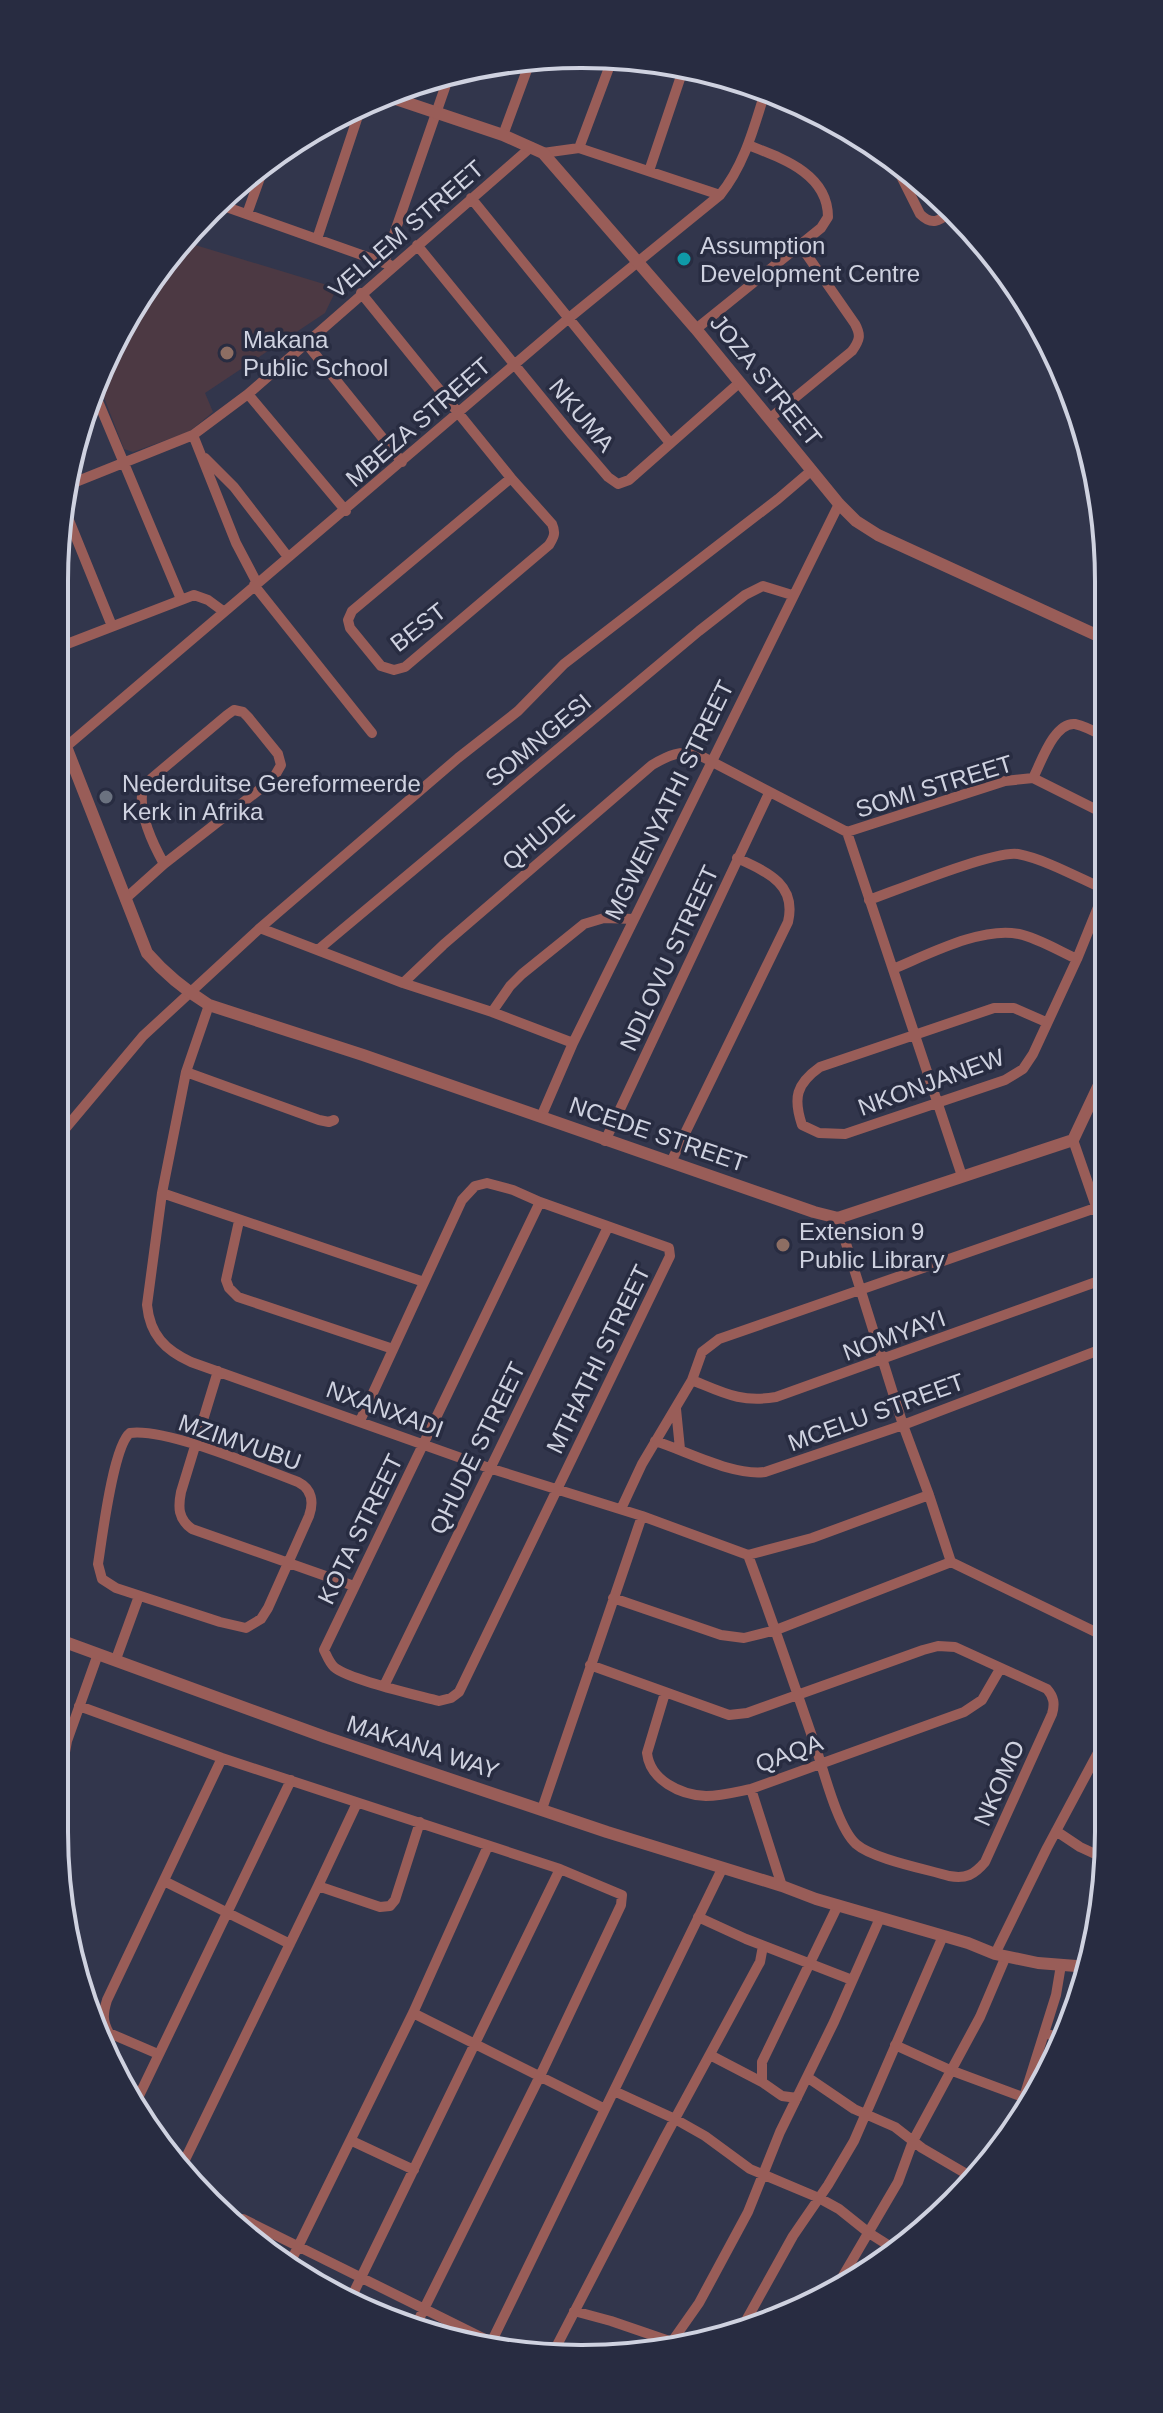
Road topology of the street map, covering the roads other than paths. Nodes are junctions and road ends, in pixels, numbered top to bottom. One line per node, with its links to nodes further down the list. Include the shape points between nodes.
1 (609, 69): 12 (street)
2 (527, 71): 9 (street)
3 (680, 78): 14 (street)
4 (445, 86): 7 (street)
5 (401, 101): 7 (street, JOZA STREET)
6 (762, 101): 10 (street, MBEZA STREET)
7 (436, 113): 9 (street, JOZA STREET); 26 (street)
8 (357, 120): 22 (street)
9 (503, 135): 11 (street, JOZA STREET)
10 (748, 145): 17 (street, MBEZA STREET); 24 (street, via 802,169 825,200 828,217)
11 (531, 147): 13 (street, JOZA STREET); 18 (street, VELLEM STREET)
12 (579, 148): 13 (street); 14 (street)
13 (543, 153): 25 (street, JOZA STREET)
14 (649, 171): 17 (street)
15 (904, 182): 21 (street, via 926,220)
16 (258, 183): 20 (street)
17 (720, 195): 25 (street, MBEZA STREET)
18 (471, 198): 23 (street, VELLEM STREET); 28 (street)
19 (229, 208): 20 (street)
20 (247, 214): 22 (street)
21 (944, 217)
22 (317, 239): 26 (street)
23 (417, 245): 26 (street, VELLEM STREET); 31 (street, NKUMA)
24 (800, 245): 29 (street); 36 (street, via 855,324 859,342)
25 (639, 262): 28 (street, MBEZA STREET); 29 (street, JOZA STREET)
26 (389, 264): 27 (street, VELLEM STREET)
27 (361, 293): 30 (street, VELLEM STREET); 35 (street, BEST)
28 (569, 318): 31 (street, MBEZA STREET); 38 (street)
29 (696, 329): 32 (street, JOZA STREET)
30 (306, 343): 33 (street, VELLEM STREET); 40 (street)
31 (514, 366): 35 (street, MBEZA STREET); 38 (street, NKUMA, via 618,484)
32 (739, 383): 36 (street, JOZA STREET); 38 (street, NKUMA)
33 (248, 394): 37 (street, VELLEM STREET); 46 (street)
34 (99, 407): 41 (street)
35 (459, 414): 40 (street, MBEZA STREET); 43 (street, BEST)
36 (769, 419): 42 (street, JOZA STREET)
37 (193, 435): 39 (street); 41 (street, VELLEM STREET)
38 (670, 443)
39 (202, 456): 48 (street, via 234,487); 49 (street)
40 (402, 462): 46 (street, MBEZA STREET)
41 (124, 464): 44 (street, VELLEM STREET); 51 (street)
42 (812, 470): 45 (street, JOZA STREET); 72 (street, via 564,664 518,711)
43 (511, 478): 43 (street, BEST, via 552,524 549,545 405,667 381,666 350,628 352,611)
44 (78, 481)
45 (839, 504): 50 (street, MGWENYATHI STREET); 54 (street, JOZA STREET, via 878,535)
46 (346, 511): 48 (street, MBEZA STREET)
47 (71, 525): 53 (street)
48 (288, 557): 49 (street, MBEZA STREET)
49 (256, 584): 52 (street, MBEZA STREET); 56 (street)
50 (792, 595): 60 (street, MGWENYATHI STREET); 73 (street, SOMNGESI, via 763,586 745,595)
51 (181, 599): 52 (street, via 198,596); 53 (street)
52 (223, 611): 58 (street, MBEZA STREET)
53 (112, 626): 55 (street)
54 (1095, 634)
55 (68, 643)
56 (372, 733)
57 (1095, 733): 61 (street, SOMI STREET, via 1078,725 1062,727)
58 (68, 746)
59 (68, 750): 68 (street, NCEDE STREET)
60 (711, 761): 62 (street, SOMI STREET); 71 (street, MGWENYATHI STREET); 76 (street, QHUDE, via 687,752 652,765)
61 (1033, 778): 63 (street); 64 (street, SOMI STREET, via 1005,781)
62 (769, 793): 64 (street, SOMI STREET); 65 (street, NDLOVU STREET)
63 (1095, 809)
64 (847, 832): 69 (street)
65 (737, 858): 90 (street, NDLOVU STREET); 91 (street, via 780,883 790,914)
66 (164, 864): 66 (street, via 278,773 278,754 243,712 227,715 143,790 148,830); 68 (street)
67 (1095, 885): 69 (street, via 1008,854)
68 (125, 899): 77 (street, NCEDE STREET, via 147,953)
69 (869, 900): 75 (street)
70 (1095, 916): 74 (street, NKONJANEW)
71 (634, 919): 79 (street, via 584,924 522,974); 82 (street, MGWENYATHI STREET)
72 (260, 928): 73 (street); 77 (street)
73 (319, 949): 76 (street)
74 (1077, 959): 75 (street, via 1008,932 966,941); 80 (street, NKONJANEW)
75 (893, 969): 81 (street)
76 (403, 983): 79 (street)
77 (188, 992): 78 (street, NCEDE STREET); 88 (street, via 143,1036)
78 (209, 1005): 83 (street, NXANXADI); 86 (street, NCEDE STREET)
79 (492, 1012): 82 (street)
80 (1046, 1022): 81 (street, via 1005,1007); 85 (street, NKONJANEW, via 1028,1063 1015,1075)
81 (915, 1035): 85 (street); 85 (street, NKONJANEW, via 809,1075 797,1097 802,1125 819,1133 845,1134)
82 (573, 1043): 86 (street, MGWENYATHI STREET)
83 (186, 1072): 87 (street, via 319,1120); 94 (street, NXANXADI)
84 (1095, 1093): 89 (street)
85 (938, 1102): 92 (street)
86 (541, 1117): 90 (street, NCEDE STREET)
87 (334, 1120)
88 (68, 1125)
89 (1073, 1140): 92 (street); 93 (street)
90 (605, 1141): 91 (street, NCEDE STREET)
91 (671, 1162): 97 (street, NCEDE STREET)
92 (962, 1176): 97 (street)
93 (1095, 1192)
94 (162, 1193): 98 (street); 106 (street, NXANXADI, via 149,1321 175,1355)
95 (540, 1202): 99 (street, MTHATHI STREET); 100 (street, MTHATHI STREET, via 487,1183 475,1186 462,1200); 112 (street, KOTA STREET)
96 (1095, 1208): 102 (street)
97 (838, 1218): 102 (street)
98 (239, 1221): 100 (street); 103 (street, via 226,1280 238,1297)
99 (608, 1227): 115 (street, QHUDE STREET); 116 (street, MTHATHI STREET, via 664,1245 670,1256)
100 (424, 1282): 103 (street, MTHATHI STREET)
101 (1095, 1282): 105 (street, NOMYAYI)
102 (861, 1291): 105 (street); 107 (street, via 731,1333 702,1352)
103 (393, 1349): 109 (street, MTHATHI STREET)
104 (1095, 1352): 110 (street, MCELU STREET)
105 (882, 1360): 107 (street, NOMYAYI, via 755,1401); 110 (street)
106 (218, 1371): 109 (street, NXANXADI); 113 (street)
107 (692, 1380): 108 (street)
108 (677, 1407): 111 (street); 114 (street)
109 (360, 1421): 112 (street, NXANXADI)
110 (903, 1425): 114 (street, MCELU STREET, via 759,1472); 117 (street)
111 (655, 1441): 114 (street, MCELU STREET); 118 (street)
112 (424, 1443): 115 (street, NXANXADI); 123 (street, KOTA STREET)
113 (195, 1445): 122 (street, via 179,1509 186,1525); 122 (street, MZIMVUBU, via 307,1487 312,1508); 124 (street, MZIMVUBU, via 138,1432 130,1433 120,1446 97,1569 105,1583)
114 (680, 1449)
115 (489, 1468): 116 (street, NXANXADI); 133 (street, QHUDE STREET)
116 (556, 1490): 118 (street, NXANXADI); 134 (street, MTHATHI STREET)
117 (929, 1495): 120 (street, via 812,1538); 121 (street)
118 (621, 1509): 119 (street, NXANXADI)
119 (642, 1516): 120 (street, NXANXADI); 125 (street)
120 (748, 1555): 126 (street, NKOMO)
121 (951, 1562): 126 (street); 127 (street)
122 (287, 1563): 123 (street); 124 (street, MZIMVUBU, via 261,1619 246,1628)
123 (354, 1586): 133 (street, KOTA STREET, via 324,1650 341,1672)
124 (139, 1596): 130 (street)
125 (613, 1598): 126 (street, via 734,1638); 131 (street)
126 (776, 1630): 136 (street, NKOMO)
127 (1095, 1632)
128 (68, 1643): 129 (street, MAKANA WAY)
129 (98, 1654): 130 (street, MAKANA WAY); 137 (street)
130 (116, 1659): 145 (street, MAKANA WAY, via 325,1737)
131 (590, 1665): 135 (street); 145 (street)
132 (1000, 1669): 136 (street, NKOMO, via 964,1650 938,1646); 141 (street, QAQA, via 972,1708); 141 (street, NKOMO, via 1047,1689 1055,1706 985,1862 971,1875 949,1876 859,1847 841,1820)
133 (384, 1686): 134 (street, KOTA STREET, via 439,1701)
134 (459, 1692)
135 (665, 1693): 136 (street, via 729,1715); 143 (street, QAQA, via 647,1753 654,1774 703,1796)
136 (797, 1694): 141 (street, NKOMO)
137 (79, 1706): 138 (street); 139 (street)
138 (68, 1738)
139 (222, 1758): 142 (street); 152 (street)
140 (1095, 1758): 147 (street)
141 (821, 1762): 143 (street, QAQA)
142 (291, 1780): 144 (street); 156 (street)
143 (751, 1789): 154 (street)
144 (357, 1803): 146 (street); 153 (street)
145 (542, 1809): 151 (street, MAKANA WAY)
146 (420, 1822): 148 (street); 153 (street, via 390,1906)
147 (1056, 1831): 149 (street); 162 (street)
148 (488, 1846): 150 (street); 168 (street)
149 (1094, 1854)
150 (560, 1869): 172 (street); 177 (street, via 619,1892 623,1900)
151 (722, 1869): 154 (street, MAKANA WAY); 157 (street)
152 (164, 1881): 156 (street); 167 (street)
153 (318, 1886): 160 (street)
154 (782, 1886): 155 (street, MAKANA WAY)
155 (838, 1905): 158 (street, MAKANA WAY); 163 (street)
156 (227, 1912): 160 (street); 174 (street)
157 (698, 1917): 161 (street); 181 (street)
158 (880, 1918): 159 (street, MAKANA WAY); 166 (street)
159 (943, 1936): 162 (street, MAKANA WAY); 173 (street)
160 (290, 1944): 190 (street)
161 (763, 1946): 163 (street); 175 (street, via 760,1962)
162 (1000, 1955): 164 (street, MAKANA WAY); 176 (street, via 980,2017)
163 (811, 1964): 166 (street); 180 (street, via 762,2062)
164 (1061, 1965): 165 (street, MAKANA WAY); 169 (street)
165 (1077, 1966)
166 (852, 1980): 178 (street)
167 (101, 2012)
168 (413, 2013): 172 (street); 188 (street)
169 (1044, 2033): 170 (street); 179 (street)
170 (1053, 2035)
171 (112, 2040): 174 (street)
172 (475, 2044): 177 (street); 191 (street)
173 (895, 2045): 176 (street); 186 (street)
174 (158, 2054): 182 (street)
175 (710, 2055): 180 (street); 187 (street)
176 (950, 2070): 183 (street); 189 (street)
177 (540, 2076): 185 (street); 203 (street)
178 (807, 2077): 184 (street); 186 (street)
179 (1032, 2078)
180 (762, 2082): 184 (street, via 782,2096)
181 (614, 2091): 185 (street); 187 (street)
182 (140, 2093)
183 (1021, 2096)
184 (797, 2098): 193 (street)
185 (605, 2109): 209 (street)
186 (866, 2114): 189 (street); 194 (street)
187 (675, 2119): 193 (street); 204 (street)
188 (352, 2141): 191 (street); 198 (street)
189 (913, 2141): 192 (street); 196 (street, via 898,2182)
190 (186, 2158)
191 (414, 2170): 201 (street)
192 (967, 2172)
193 (763, 2175): 194 (street); 208 (street)
194 (819, 2198): 196 (street); 205 (street)
195 (246, 2221): 198 (street)
196 (869, 2233): 197 (street); 200 (street)
197 (887, 2244)
198 (298, 2247): 199 (street); 201 (street)
199 (293, 2256)
200 (851, 2268)
201 (361, 2277): 202 (street); 203 (street)
202 (354, 2292)
203 (424, 2309): 206 (street); 207 (street)
204 (574, 2311): 210 (street); 211 (street)
205 (749, 2317)
206 (419, 2319)
207 (464, 2331)
208 (679, 2336)
209 (494, 2337)
210 (657, 2340)
211 (557, 2344)

